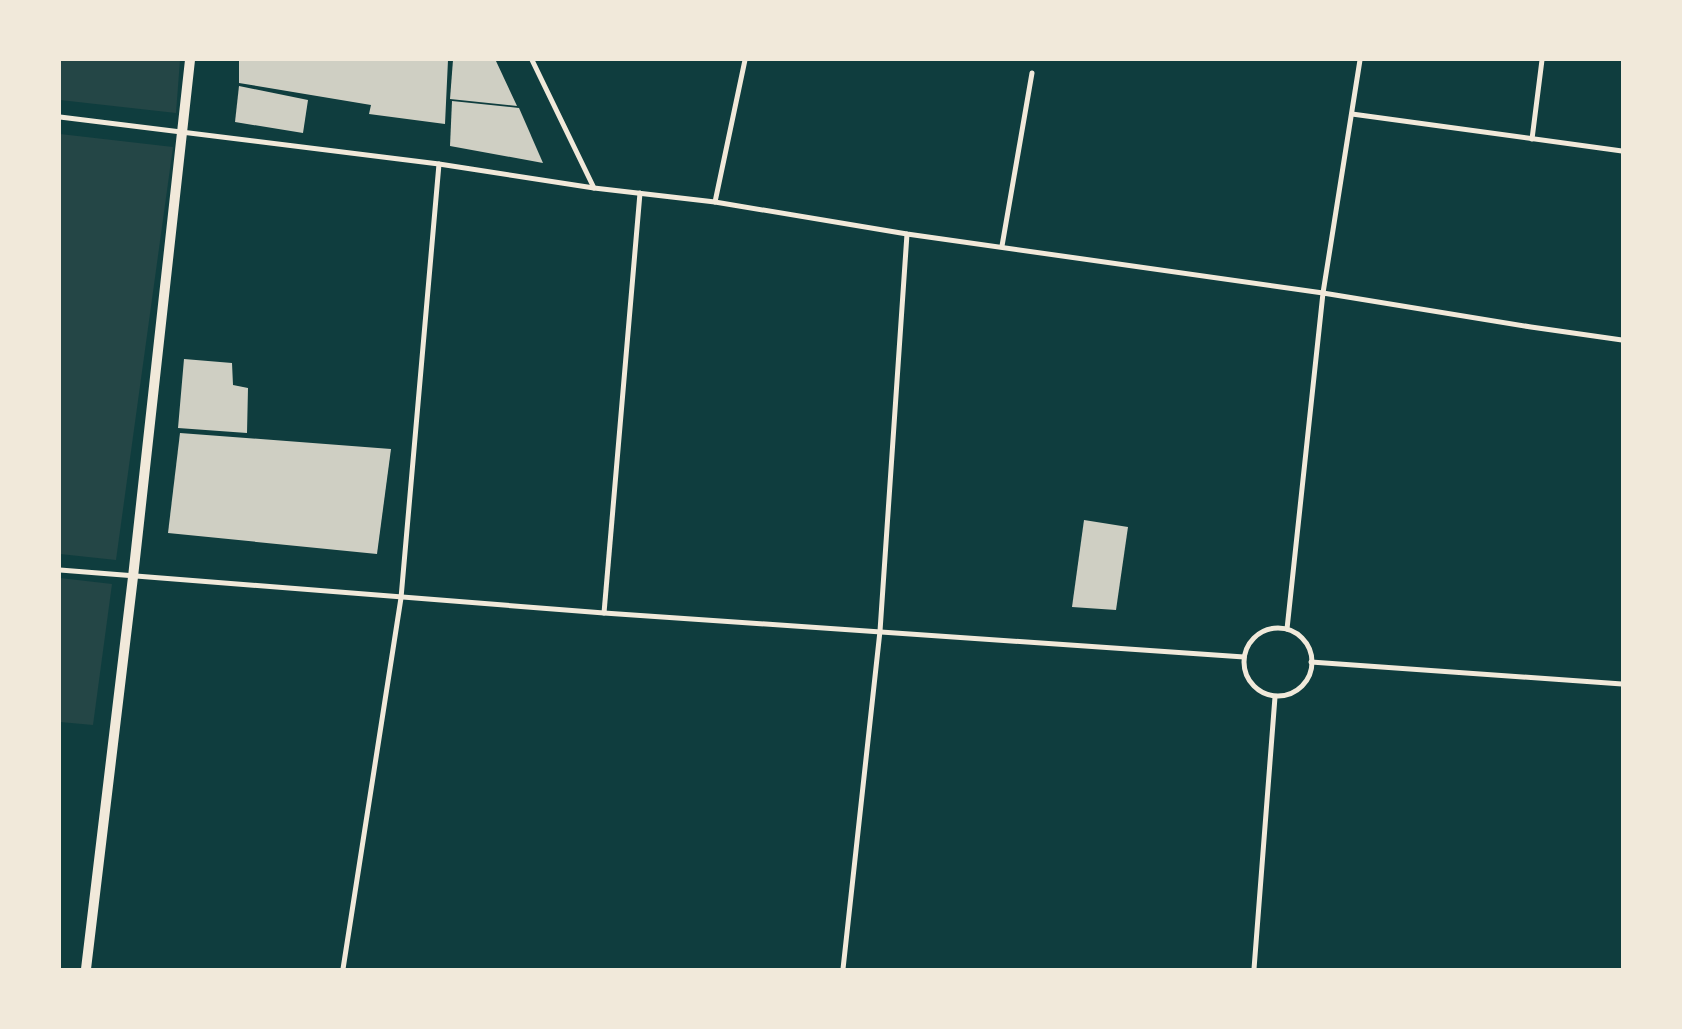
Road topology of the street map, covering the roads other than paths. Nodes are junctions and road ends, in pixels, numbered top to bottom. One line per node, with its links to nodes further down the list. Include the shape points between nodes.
1 (190, 60): 9 (main road)
2 (532, 60): 13 (street)
3 (745, 60): 15 (street)
4 (1360, 60): 7 (street)
5 (1542, 60): 10 (street)
6 (1032, 73): 17 (street)
7 (1352, 114): 10 (street); 18 (street)
8 (60, 117): 9 (street)
9 (184, 131): 12 (street); 21 (main road)
10 (1532, 139): 11 (street)
11 (1622, 151)
12 (439, 164): 13 (street); 22 (street)
13 (594, 188): 14 (street)
14 (640, 193): 15 (street); 23 (street)
15 (715, 202): 16 (street)
16 (907, 234): 17 (street); 25 (street)
17 (1002, 246): 18 (street)
18 (1323, 293): 19 (street); 24 (street)
19 (1622, 340)
20 (60, 570): 21 (street)
21 (133, 577): 22 (street); 30 (main road)
22 (401, 598): 23 (street); 31 (street)
23 (604, 613): 25 (street)
24 (1287, 629): 26 (street, via 1261,632 1250,642); 27 (street, via 1307,644)
25 (880, 632): 26 (street); 32 (street)
26 (1244, 657): 29 (street, via 1244,670 1250,683 1261,693)
27 (1311, 662): 28 (street); 29 (street, via 1307,680 1299,690 1288,696)
28 (1622, 684)
29 (1275, 697): 33 (street)
30 (86, 969)
31 (343, 969)
32 (844, 969)
33 (1254, 969)

